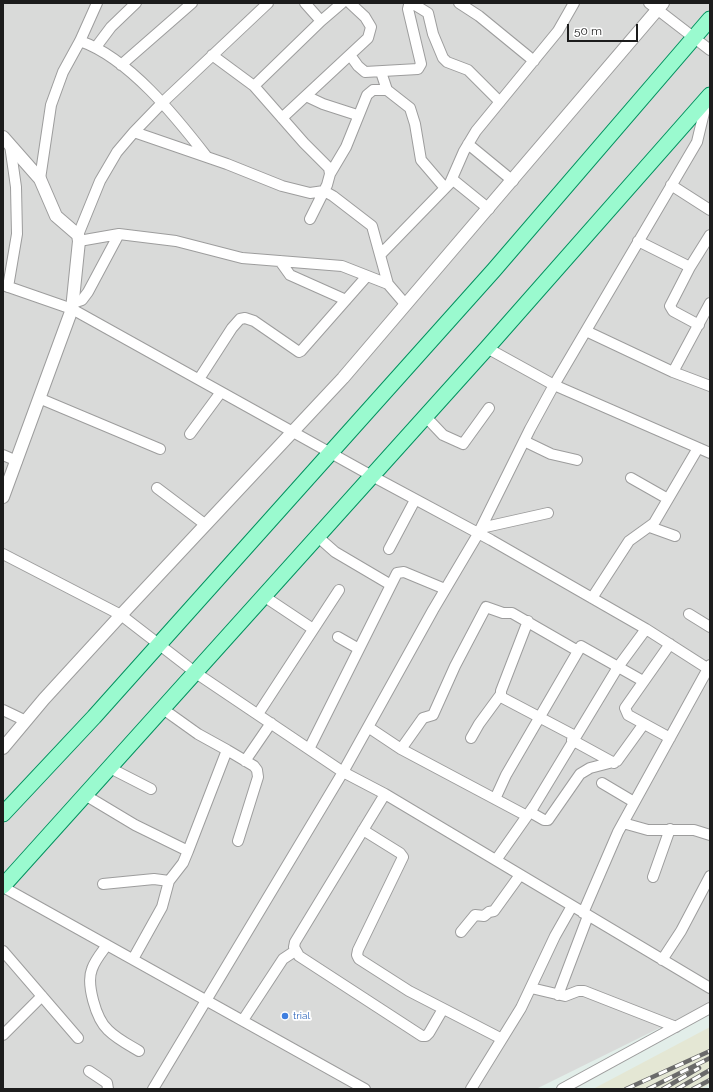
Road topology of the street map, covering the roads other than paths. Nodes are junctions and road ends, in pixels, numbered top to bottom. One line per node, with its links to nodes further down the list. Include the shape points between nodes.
1 (97, 3): 14 (street)
2 (136, 3): 15 (street, via 111,27)
3 (192, 3): 20 (street)
4 (268, 3): 17 (street)
5 (305, 3): 12 (street)
6 (342, 3): 12 (street)
7 (350, 3): 18 (street, via 371,27 368,38)
8 (459, 3): 19 (street)
9 (574, 3): 19 (street, via 566,20)
10 (656, 5): 13 (street); 37 (street)
11 (710, 19): 13 (main road)
12 (320, 21): 22 (street)
13 (694, 37): 16 (street); 74 (main road, via 494,270)
14 (80, 41): 15 (street); 35 (street, via 63,72 51,105)
15 (96, 47): 20 (street)
16 (710, 50)
17 (212, 55): 22 (street); 26 (street)
18 (350, 55): 21 (street, via 361,70 370,73); 24 (street)
19 (534, 60): 27 (street)
20 (121, 65): 26 (street)
21 (381, 72): 23 (street); 27 (street, via 415,71 420,67 408,9 409,5 415,5 428,14 443,58 468,70)
22 (254, 86): 29 (street)
23 (387, 90): 28 (street, via 370,92 362,102); 39 (street, via 410,108 416,124 421,160)
24 (306, 96): 28 (street); 29 (street)
25 (709, 96): 38 (street, via 697,142); 60 (main road)
26 (163, 102): 30 (street); 33 (street)
27 (500, 102): 32 (street)
28 (358, 115): 34 (street, via 346,147)
29 (282, 118): 34 (street, via 326,163)
30 (134, 132): 33 (street); 46 (street, via 117,152 100,181)
31 (7, 141): 35 (street); 53 (street, via 16,187 17,234)
32 (468, 144): 36 (street); 37 (street)
33 (207, 157): 40 (street, via 282,186 310,194)
34 (330, 174): 40 (street)
35 (40, 179): 46 (street, via 56,216)
36 (452, 179): 39 (street); 41 (street)
37 (513, 180): 41 (street)
38 (671, 185): 42 (street); 47 (street)
39 (445, 188): 48 (street)
40 (324, 191): 43 (street); 48 (street, via 372,226)
41 (489, 209): 56 (street)
42 (710, 210)
43 (310, 220)
44 (119, 234): 46 (street); 49 (street, via 176,241 242,258); 57 (street, via 88,292)
45 (710, 236): 50 (street)
46 (79, 238): 57 (street)
47 (638, 241): 50 (street); 59 (street)
48 (380, 255): 52 (street)
49 (280, 261): 51 (street, via 342,266); 54 (street, via 290,275)
50 (690, 267): 58 (street, via 670,308)
51 (367, 276): 52 (street); 54 (street)
52 (388, 284): 56 (street)
53 (5, 286): 57 (street)
54 (346, 300): 62 (street, via 300,352 254,321 240,319)
55 (710, 303): 58 (street)
56 (406, 305): 69 (street)
57 (73, 306): 62 (street); 66 (street)
58 (698, 325): 61 (street)
59 (586, 331): 61 (street); 63 (street)
60 (487, 348): 63 (street); 68 (main road)
61 (673, 372): 64 (street)
62 (199, 379): 65 (street)
63 (554, 385): 71 (street); 72 (street)
64 (710, 386)
65 (221, 392): 69 (street); 70 (street)
66 (41, 399): 73 (street); 78 (street)
67 (489, 408): 68 (street, via 463,444 443,435)
68 (425, 416): 79 (main road)
69 (293, 432): 74 (street); 86 (street)
70 (190, 434)
71 (524, 441): 77 (street, via 551,454); 88 (street)
72 (698, 448): 75 (street); 83 (street)
73 (160, 449)
74 (330, 452): 79 (street); 105 (main road)
75 (710, 453)
76 (3, 455): 78 (street)
77 (577, 460)
78 (17, 461): 82 (street)
79 (372, 476): 84 (street); 90 (main road)
80 (631, 478): 83 (street)
81 (157, 488): 86 (street)
82 (3, 498)
83 (668, 499): 87 (street)
84 (415, 500): 88 (street); 91 (street)
85 (548, 513): 88 (street)
86 (206, 525): 99 (street)
87 (650, 527): 89 (street); 97 (street, via 629,541)
88 (480, 531): 94 (street); 97 (street)
89 (675, 536)
90 (318, 537): 93 (street, via 335,552); 96 (main road)
91 (389, 549)
92 (3, 554): 99 (street)
93 (391, 586): 94 (street, via 397,573 401,571); 107 (street)
94 (445, 589): 121 (street)
95 (339, 590): 103 (street)
96 (265, 597): 103 (street); 111 (main road)
97 (592, 598): 102 (street)
98 (689, 614): 101 (street)
99 (121, 615): 105 (street); 118 (street)
100 (528, 621): 108 (street); 113 (street); 127 (street, via 511,612 502,613 485,607 433,715 423,718)
101 (710, 627)
102 (646, 628): 106 (street); 109 (street)
103 (313, 629): 116 (street)
104 (338, 637): 107 (street)
105 (159, 644): 111 (street); 139 (main road)
106 (670, 644): 110 (street); 112 (street)
107 (359, 649): 126 (street)
108 (578, 651): 109 (street, via 581,646); 117 (street)
109 (618, 666): 112 (street); 123 (street)
110 (709, 668): 124 (street)
111 (196, 673): 114 (main road); 116 (street)
112 (643, 681): 120 (street, via 625,708 628,715)
113 (501, 694): 117 (street, via 505,700); 122 (street)
114 (163, 709): 128 (street); 131 (main road)
115 (3, 710): 118 (street)
116 (258, 714): 119 (street)
117 (539, 718): 123 (street); 137 (street)
118 (26, 721): 125 (street)
119 (271, 723): 126 (street); 129 (street)
120 (643, 725): 124 (street); 130 (street, via 622,757)
121 (368, 727): 127 (street); 132 (street)
122 (471, 738)
123 (573, 738): 130 (street); 140 (street)
124 (670, 738): 138 (street)
125 (3, 748)
126 (309, 749): 132 (street)
127 (401, 749): 137 (street)
128 (227, 750): 129 (street); 146 (street)
129 (245, 761): 145 (street, via 254,766 258,776)
130 (614, 763): 140 (street, via 590,768 580,774 548,820)
131 (110, 768): 134 (street); 136 (main road)
132 (343, 772): 135 (street); 166 (street)
133 (602, 783): 138 (street)
134 (151, 789)
135 (385, 794): 142 (street); 147 (street)
136 (85, 795): 146 (street, via 135,825); 153 (main road)
137 (495, 799): 140 (street)
138 (634, 802): 141 (street)
139 (3, 814)
140 (528, 814): 147 (street)
141 (623, 823): 143 (street, via 648,830); 155 (street)
142 (363, 830): 159 (street, via 295,942); 168 (street, via 400,852 403,857 358,950 358,958 409,991)
143 (670, 830): 144 (street, via 694,830); 150 (street)
144 (710, 835)
145 (238, 841)
146 (188, 851): 151 (street, via 183,863)
147 (496, 860): 148 (street)
148 (520, 875): 154 (street); 156 (street, via 494,910 484,916 475,915)
149 (710, 876): 161 (street, via 681,931)
150 (653, 877)
151 (169, 881): 152 (street); 160 (street, via 162,907)
152 (103, 884)
153 (3, 887): 157 (street)
154 (572, 906): 155 (street); 162 (street)
155 (586, 915): 161 (street); 164 (street)
156 (461, 932)
157 (106, 945): 160 (street); 174 (street, via 92,969 92,996 100,1020 107,1030)
158 (3, 951): 165 (street)
159 (295, 952): 168 (street, via 422,1036 429,1033); 169 (street, via 283,958)
160 (133, 959): 166 (street)
161 (662, 960): 163 (street)
162 (531, 988): 164 (street); 173 (street)
163 (710, 988)
164 (558, 995): 170 (street, via 567,996 584,991)
165 (42, 996): 171 (street); 172 (street)
166 (206, 1000): 169 (street); 177 (street)
167 (710, 1008): 170 (street)
168 (443, 1009): 173 (street)
169 (243, 1020): 178 (street)
170 (676, 1027): 180 (street)
171 (3, 1035)
172 (78, 1038)
173 (502, 1039): 179 (street)
174 (139, 1051)
175 (89, 1071): 176 (street, via 107,1083)
176 (108, 1089)
177 (153, 1089)
178 (365, 1089)
179 (472, 1089)
180 (562, 1089)

